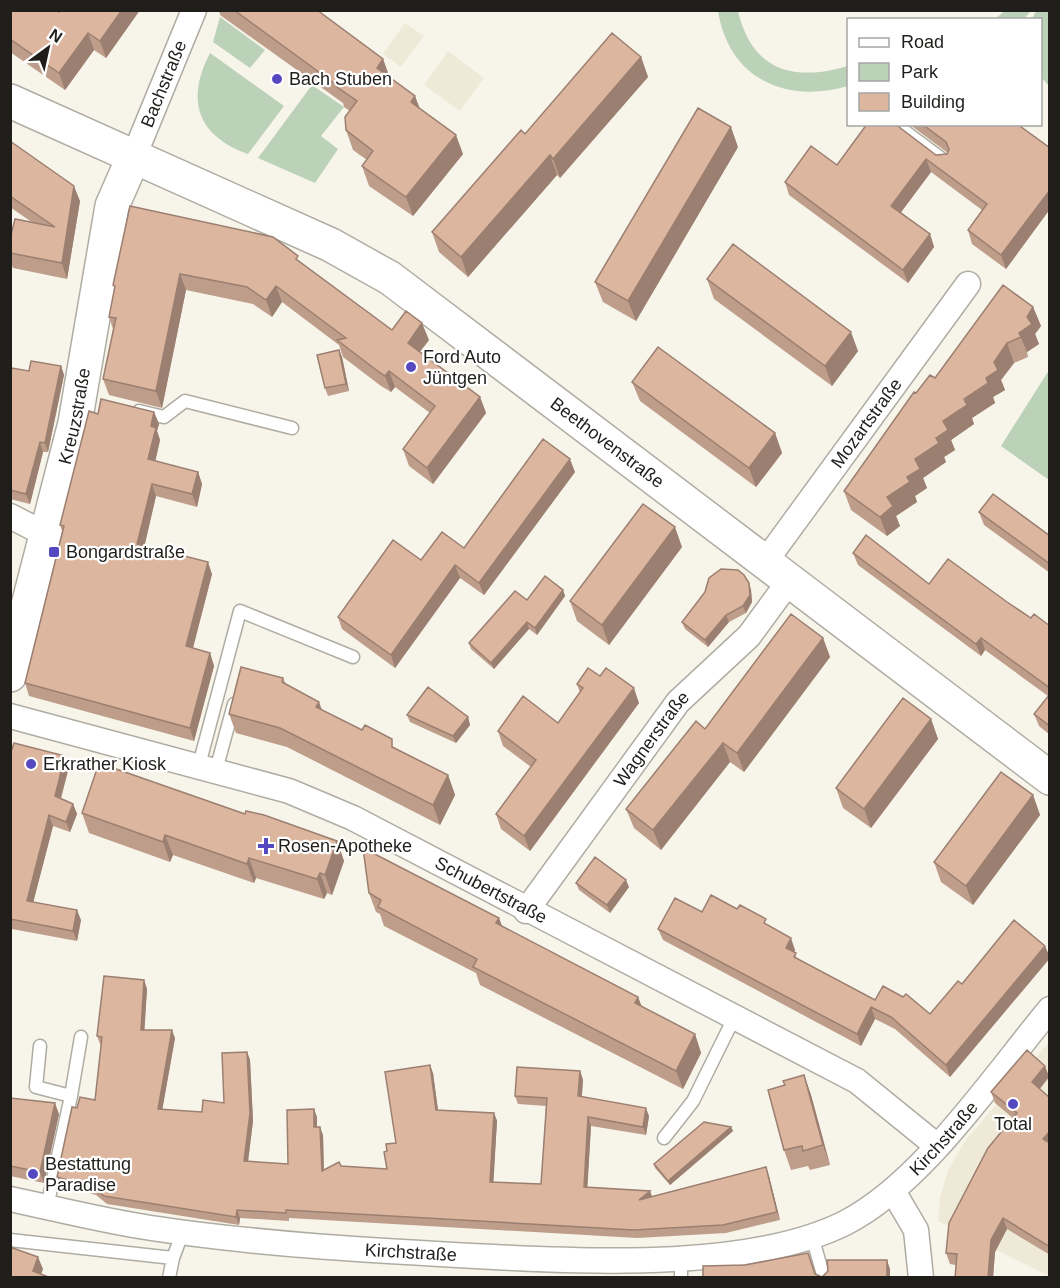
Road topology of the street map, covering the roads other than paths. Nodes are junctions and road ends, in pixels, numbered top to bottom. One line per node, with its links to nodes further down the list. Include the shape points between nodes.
1 (194, 10): 4 (street, Bachstraße)
2 (10, 101): 4 (main road, Beethovenstraße)
3 (898, 126): 5 (lane)
4 (134, 156): 10 (main road, Kreuzstraße, via 112,206 85,398); 11 (main road, Beethovenstraße, via 331,245 390,278)
5 (946, 162)
6 (968, 284): 11 (street, Mozartstraße)
7 (122, 407): 8 (lane, via 164,417 185,401)
8 (292, 428)
9 (10, 516): 10 (street)
10 (50, 526): 13 (main road, Kreuzstraße)
11 (778, 572): 17 (main road, Beethovenstraße); 18 (street, Wagnerstraße, via 748,636 678,702)
12 (353, 657): 16 (lane, via 240,611)
13 (10, 675)
14 (237, 695): 16 (lane)
15 (10, 716): 16 (street, Schubertstraße)
16 (208, 767): 18 (street, Schubertstraße, via 289,791 353,818)
17 (1050, 778)
18 (526, 911): 20 (street, Schubertstraße)
19 (1050, 1009): 25 (street, Kirchstraße)
20 (734, 1018): 24 (lane, via 693,1101); 25 (street, Schubertstraße, via 857,1081)
21 (81, 1037): 23 (lane)
22 (40, 1046): 23 (lane, via 36,1087)
23 (71, 1096): 28 (lane)
24 (664, 1138)
25 (937, 1146): 26 (street, Kirchstraße)
26 (893, 1191): 30 (street, Kirchstraße, via 844,1223); 36 (street, via 916,1230)
27 (10, 1199): 28 (street, Kirchstraße)
28 (47, 1207): 29 (street, Kirchstraße)
29 (177, 1231): 32 (lane, via 179,1242); 33 (street, Kirchstraße, via 328,1249)
30 (812, 1236): 33 (street, Kirchstraße); 35 (lane)
31 (10, 1240): 32 (lane)
32 (173, 1258): 34 (lane)
33 (681, 1268)
34 (169, 1278)
35 (824, 1278)
36 (921, 1278)

